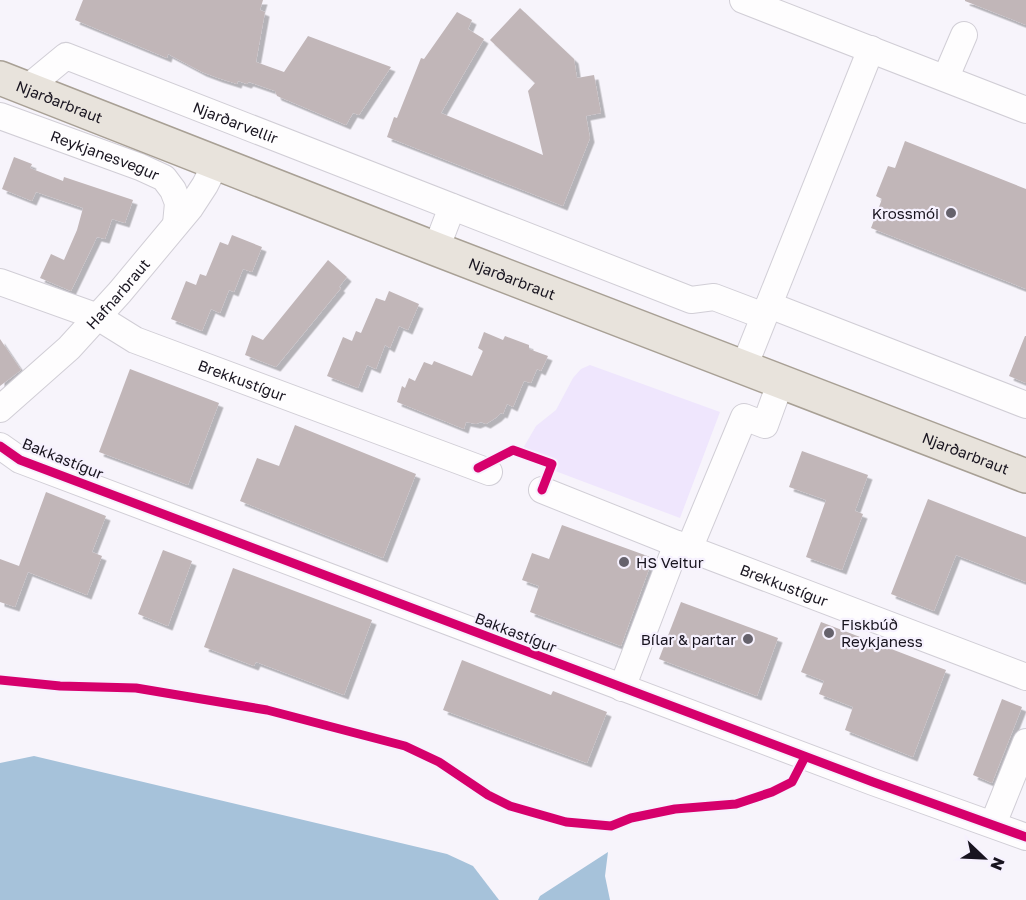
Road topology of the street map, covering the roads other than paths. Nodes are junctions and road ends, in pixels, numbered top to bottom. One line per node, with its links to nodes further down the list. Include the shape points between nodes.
1 (743, 0): 2 (street)
2 (772, 5): 4 (street)
3 (964, 35): 5 (street)
4 (871, 49): 5 (street); 14 (street)
5 (946, 78): 7 (street)
6 (13, 84): 9 (main road, Njarðarbraut); 10 (street, Njarðarvellir, via 66,56)
7 (1026, 110)
8 (0, 116): 11 (street, Reykjanesvegur, via 164,178 178,203)
9 (216, 163): 11 (street, Hafnarbraut); 12 (main road, Njarðarbraut)
10 (452, 207): 12 (street); 14 (street, Njarðarvellir, via 691,300 714,297)
11 (176, 224): 15 (street, Hafnarbraut)
12 (436, 249): 16 (main road, Njarðarbraut)
13 (0, 282): 15 (street, Brekkustígur)
14 (766, 311): 16 (street); 18 (street, Njarðarvellir)
15 (98, 317): 19 (street, Hafnarbraut); 21 (street, Brekkustígur, via 135,340)
16 (744, 367): 17 (main road, Njarðarbraut)
17 (781, 381): 22 (main road, Njarðarbraut); 24 (street, via 765,425 744,417)
18 (1026, 405)
19 (0, 409)
20 (0, 446): 26 (street, Bakkastígur, via 20,460)
21 (489, 472)
22 (1026, 476)
23 (542, 490): 24 (street, Brekkustígur)
24 (683, 546): 25 (street, Brekkustígur); 26 (street)
25 (1026, 677)
26 (622, 688): 28 (street, Bakkastígur)
27 (1026, 742): 28 (street)
28 (993, 824): 29 (street, Bakkastígur)
29 (1026, 837)

